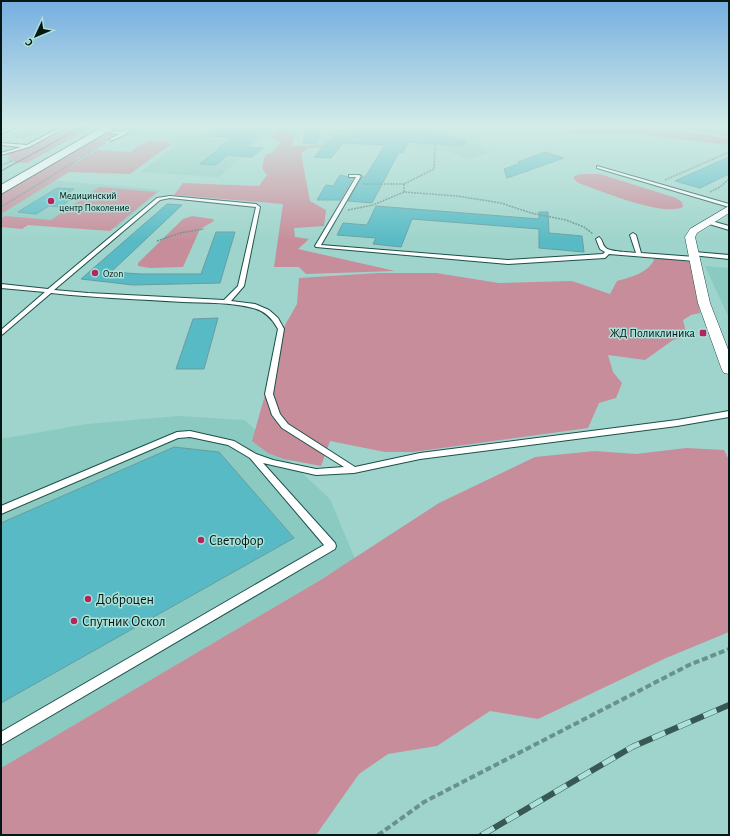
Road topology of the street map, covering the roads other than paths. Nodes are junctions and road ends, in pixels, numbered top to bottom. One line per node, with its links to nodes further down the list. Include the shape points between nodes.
1 (36, 164): 5 (main road)
2 (46, 164): 6 (main road)
3 (598, 167): 7 (lane)
4 (351, 176): 12 (lane, via 359,176 318,246 508,262 605,256)
5 (1, 181)
6 (1, 190)
7 (729, 208): 8 (street)
8 (708, 222): 9 (lane); 14 (street, via 693,231 690,237)
9 (729, 228)
10 (633, 235): 13 (lane)
11 (599, 239): 12 (lane, via 602,249)
12 (608, 252): 13 (lane)
13 (639, 254): 14 (lane)
14 (695, 257): 15 (lane); 22 (street, via 704,303)
15 (729, 258)
16 (1, 286): 17 (lane)
17 (50, 291): 18 (lane); 18 (lane, via 158,199 256,205 258,208 241,286); 20 (lane)
18 (226, 302): 25 (lane, via 255,306 276,318 281,329 269,394 276,415 285,426)
19 (1, 324): 20 (lane)
20 (10, 325): 21 (lane)
21 (1, 333)
22 (729, 370)
23 (729, 414): 25 (lane, via 420,456)
24 (253, 456): 25 (lane, via 272,463 316,472); 26 (lane, via 231,443 190,434 177,435); 27 (lane, via 331,546)
25 (354, 470)
26 (1, 510)
27 (1, 739)

